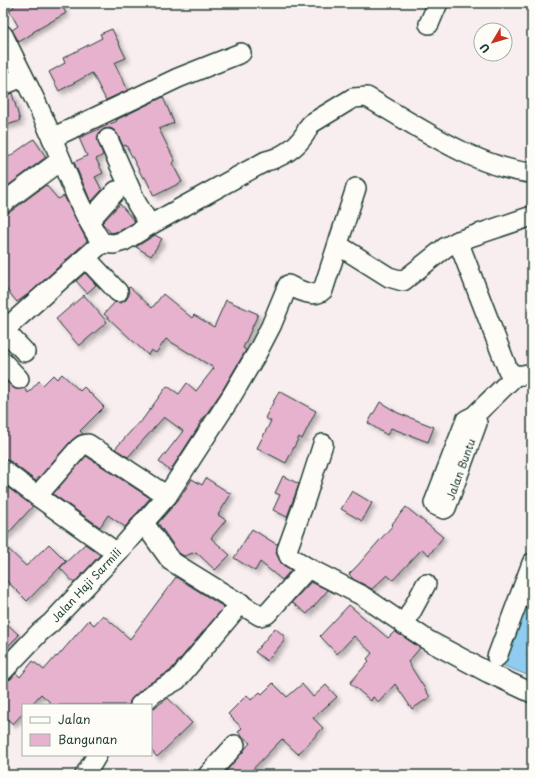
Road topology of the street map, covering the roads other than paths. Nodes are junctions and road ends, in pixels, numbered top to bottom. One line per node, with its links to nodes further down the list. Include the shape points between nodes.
1 (438, 3): 2 (street)
2 (429, 24)
3 (3, 35): 5 (street)
4 (241, 53): 7 (street, via 178,78)
5 (23, 77): 6 (street); 7 (street)
6 (3, 85)
7 (52, 138): 9 (street)
8 (108, 139): 16 (street, via 137,204)
9 (61, 160): 13 (street); 15 (street)
10 (532, 173): 16 (street, via 508,169 458,150 366,98 353,98 309,125 300,141 284,154 266,161)
11 (356, 188): 19 (street)
12 (116, 191): 15 (street)
13 (3, 203)
14 (532, 216): 17 (street)
15 (89, 221): 18 (street)
16 (150, 225): 18 (street, via 124,241 114,244)
17 (458, 241): 19 (street, via 402,280 389,277); 25 (street, via 508,370 511,374)
18 (102, 243): 20 (street)
19 (338, 245): 31 (street, Jalan Haji Sarmili, via 321,293 305,292 288,285 257,353)
20 (86, 258): 21 (street); 22 (street)
21 (118, 292)
22 (3, 331): 23 (street)
23 (25, 352)
24 (3, 362): 26 (street)
25 (524, 374): 27 (street)
26 (19, 379)
27 (474, 416)
28 (322, 444): 35 (street, via 287,550 289,556)
29 (3, 470): 30 (street)
30 (37, 496): 31 (street, via 79,448 88,444); 33 (street)
31 (167, 496): 32 (street, Jalan Haji Sarmili)
32 (143, 522): 33 (street, Jalan Haji Sarmili); 37 (street, via 171,561)
33 (117, 553): 40 (street, Jalan Haji Sarmili)
34 (532, 563): 39 (street)
35 (308, 568): 37 (street, via 267,614 255,614); 38 (street, via 361,595)
36 (426, 584): 38 (street)
37 (241, 603): 42 (street, via 176,680)
38 (404, 625): 41 (street, via 482,670)
39 (497, 657)
40 (3, 671)
41 (532, 693)
42 (141, 704)
43 (235, 745): 46 (street)
44 (96, 756): 45 (street)
45 (85, 775)
46 (208, 775)

